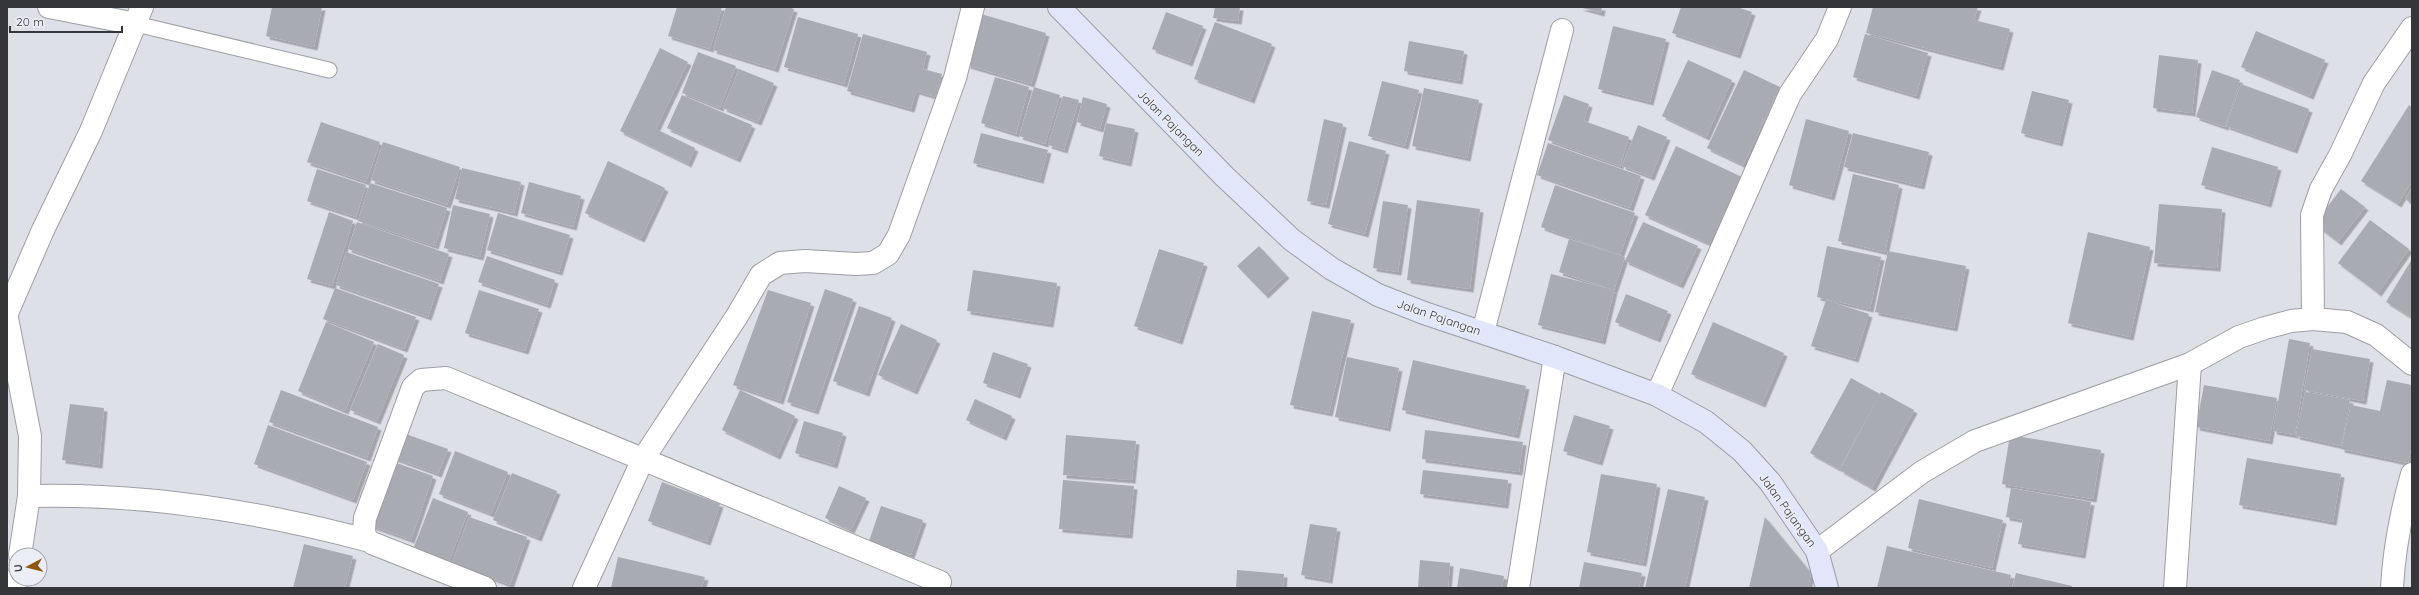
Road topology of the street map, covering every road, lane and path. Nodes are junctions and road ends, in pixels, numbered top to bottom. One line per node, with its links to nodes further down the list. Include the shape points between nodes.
1 (49, 7): 5 (street)
2 (973, 7): 17 (street, via 956,78 899,236 888,254 873,263 780,263 761,275)
3 (1059, 7): 12 (main road, Jalan Pajangan, via 1225,177 1292,240 1332,268 1378,295)
4 (1840, 7): 16 (street, via 1827,39 1790,94)
5 (139, 16): 8 (lane); 9 (street, via 91,130 42,230)
6 (2412, 28): 11 (street, via 2374,83 2321,189 2312,214)
7 (1562, 30): 12 (street)
8 (329, 70)
9 (7, 313)
10 (7, 318): 19 (street, via 30,436)
11 (2313, 319): 14 (street, via 2291,321 2239,337); 15 (street, via 2347,322 2363,327 2376,334)
12 (1483, 332): 13 (main road, Jalan Pajangan)
13 (1555, 357): 16 (main road, Jalan Pajangan); 26 (street)
14 (2190, 364): 22 (street, via 1975,441 1922,472); 28 (street)
15 (2412, 364)
16 (1657, 395): 22 (main road, Jalan Pajangan, via 1706,422 1742,451 1770,482)
17 (643, 459): 20 (street, via 446,378 421,380 413,387 365,518); 23 (street); 25 (street)
18 (2412, 474): 29 (street, via 2398,527)
19 (29, 496): 20 (street, via 77,495 220,509 301,522); 21 (street)
20 (366, 540): 24 (street)
21 (21, 547)
22 (1818, 551): 27 (main road, Jalan Pajangan)
23 (940, 582)
24 (484, 588)
25 (584, 588)
26 (1518, 588)
27 (1827, 588)
28 (2175, 588)
29 (2392, 588)

